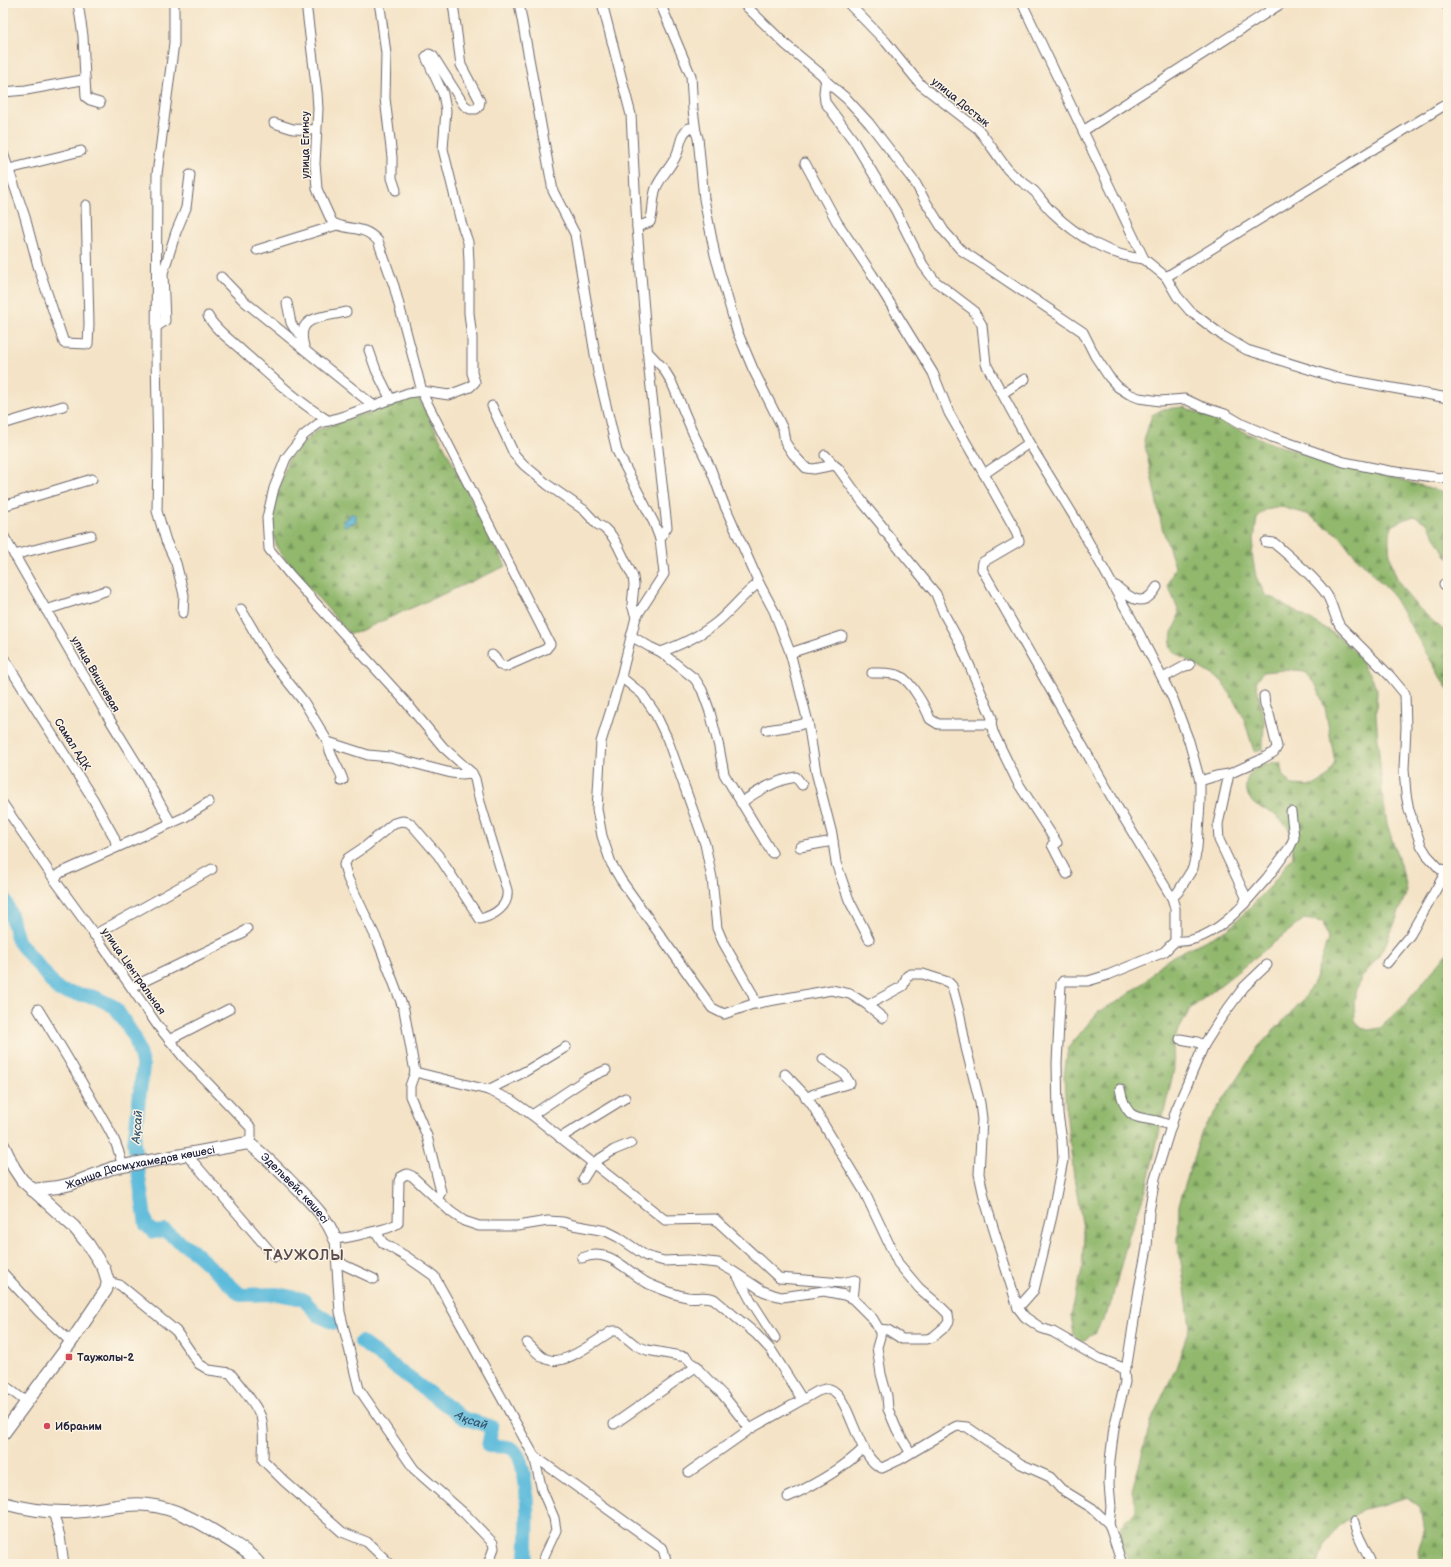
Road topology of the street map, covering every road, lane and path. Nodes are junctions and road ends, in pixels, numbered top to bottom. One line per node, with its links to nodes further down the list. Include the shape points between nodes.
1 (78, 3): 15 (street, via 83,36)
2 (174, 3): 42 (street, via 174,43 157,174)
3 (306, 3): 22 (street, улица Егинсу, via 317,92)
4 (378, 3): 31 (street, via 386,54 386,112 392,178)
5 (453, 3): 48 (street, via 459,58 480,101 479,106 470,110 464,105 433,56 426,56 446,110 443,149 460,222 468,242 469,313 472,373 475,382 470,387 449,395)
6 (519, 3): 66 (street, via 553,191 575,234 598,372 617,451 654,522)
7 (602, 3): 34 (street, via 631,115)
8 (660, 3): 20 (street, via 691,76)
9 (743, 3): 16 (street)
10 (848, 3): 36 (street, улица Достык, via 886,42 921,85 978,129 1006,168 1034,192 1059,219 1094,243 1127,258)
11 (1022, 3): 24 (street)
12 (1282, 3): 24 (street)
13 (1446, 3): 14 (street)
14 (1448, 7)
15 (84, 81): 17 (street); 18 (street, via 86,97)
16 (827, 82): 49 (street, via 825,102 853,140 896,211 925,269 935,281 973,310 982,325 986,364); 62 (street, via 847,99 903,166 953,243 1082,332 1103,370 1124,390 1139,398 1150,400 1185,399 1225,414 1272,437 1344,462)
17 (3, 92)
18 (100, 103)
19 (1448, 103): 38 (street)
20 (694, 117): 23 (street); 25 (street)
21 (274, 123): 22 (street, via 293,129)
22 (316, 130): 33 (street, улица Егинсу, via 315,164 318,189 332,222)
23 (686, 130): 25 (street, via 692,128); 34 (street, via 681,136 676,158 656,188 650,222)
24 (1083, 131): 36 (street)
25 (696, 132): 59 (street, via 704,199 715,255 742,343 783,429 785,442 793,454 806,468)
26 (81, 151): 29 (street)
27 (3, 153): 29 (street)
28 (805, 163): 60 (street, via 837,222 933,373 949,413)
29 (9, 169): 32 (street, via 64,343 88,344)
30 (190, 175): 42 (street, via 186,208 163,273 165,321)
31 (396, 190)
32 (86, 204)
33 (337, 225): 35 (street); 48 (street, via 364,230 378,241 394,286)
34 (637, 227): 46 (street)
35 (257, 250)
36 (1144, 259): 38 (street)
37 (221, 277): 44 (street, via 244,301)
38 (1166, 277): 50 (street, via 1190,311 1247,350 1337,378)
39 (287, 303): 43 (street, via 291,323)
40 (346, 312): 43 (street, via 310,320 302,328)
41 (208, 316): 55 (street, via 224,334 304,405)
42 (156, 328): 75 (street, via 157,512 176,563 184,595)
43 (302, 336): 44 (street)
44 (305, 349): 53 (street)
45 (369, 350): 51 (street)
46 (647, 351): 66 (street, via 667,527); 69 (street, via 671,382)
47 (1024, 379): 49 (street)
48 (422, 391): 51 (street); 81 (street, via 550,644 546,649 505,666 500,665)
49 (1002, 393): 57 (street)
50 (1448, 398)
51 (391, 400): 53 (street)
52 (63, 406): 56 (street)
53 (374, 406): 55 (street)
54 (492, 406): 76 (street, via 514,454 524,465 584,510 612,536 633,577 632,605)
55 (328, 421): 92 (street, via 318,424 303,436 286,458 274,488 268,518 269,549 443,747)
56 (3, 424)
57 (1029, 443): 60 (street); 70 (street)
58 (825, 454): 59 (street)
59 (834, 465): 89 (street, via 936,594 992,718)
60 (984, 474): 110 (street, via 1019,536 1019,541 983,562 982,569)
61 (92, 479): 63 (street)
62 (1448, 479)
63 (3, 506)
64 (3, 535): 68 (street, улица Вишневая)
65 (92, 535): 68 (street)
66 (660, 540): 76 (street, via 664,574)
67 (1266, 542): 107 (street, via 1274,543 1316,582 1326,595 1340,626 1405,694 1404,769 1409,810 1427,855 1440,869)
68 (14, 555): 74 (street, улица Вишневая)
69 (760, 583): 79 (street, via 716,623 678,646); 80 (street)
70 (1111, 583): 71 (street, via 1141,601 1153,594); 86 (street)
71 (1157, 587)
72 (105, 591): 74 (street)
73 (241, 609): 91 (street, via 270,659 304,702)
74 (46, 610): 101 (street, улица Вишневая)
75 (182, 613)
76 (636, 617): 77 (street)
77 (631, 636): 79 (street); 85 (street)
78 (842, 636): 80 (street)
79 (661, 652): 98 (street, via 700,684 720,747 724,774)
80 (790, 653): 88 (street)
81 (492, 655)
82 (3, 658): 103 (street, Самал АДК, via 93,799)
83 (1190, 665): 86 (street)
84 (872, 673): 89 (street, via 901,676 914,689 930,719 938,724)
85 (621, 677): 119 (street, via 642,694 655,712 668,738 705,844 712,878 717,928); 119 (street, via 601,742 597,810 602,836 612,863 621,880 712,1008 724,1014)
86 (1163, 678): 95 (street, via 1189,741)
87 (1264, 696): 93 (street, via 1277,747 1267,757)
88 (808, 722): 90 (street); 102 (street, via 816,772)
89 (991, 724): 108 (street, via 1016,779 1057,843 1052,845)
90 (767, 730)
91 (328, 742): 92 (street, via 368,755 390,757 451,773); 94 (street, via 329,750 341,774)
92 (472, 773): 130 (street, via 476,779 480,802 507,890 508,897 496,912 480,919 438,855 408,822 394,823 348,858 344,865 398,993)
93 (1229, 774): 95 (street); 111 (street, via 1218,824 1219,840)
94 (341, 781)
95 (1200, 781): 110 (street, via 1194,868)
96 (802, 784): 98 (street, via 796,777 788,778 757,792)
97 (209, 802): 101 (street)
98 (741, 803): 105 (street)
99 (3, 804): 109 (street, улица Центральная)
100 (1291, 812): 111 (street, via 1294,838 1292,843)
101 (171, 823): 103 (street)
102 (833, 841): 104 (street); 114 (street, via 836,863 851,905)
103 (117, 847): 109 (street, via 60,873)
104 (800, 847)
105 (772, 853)
106 (212, 869): 113 (street)
107 (1447, 870): 116 (street, via 1410,935)
108 (1067, 874)
109 (54, 879): 113 (street, улица Центральная)
110 (1172, 898): 115 (street, via 1175,908)
111 (1248, 899): 115 (street, via 1213,930 1201,937)
112 (247, 930): 118 (street)
113 (94, 935): 118 (street, улица Центральная)
114 (869, 939)
115 (1175, 941): 158 (street, via 1164,952 1108,975 1088,981 1063,981 1061,984 1057,1063 1058,1114 1063,1160 1034,1290)
116 (1387, 963)
117 (1267, 965): 126 (street, via 1236,996)
118 (132, 988): 125 (street, улица Центральная)
119 (756, 1004): 120 (street, via 831,990 850,994)
120 (868, 1005): 123 (street); 158 (street, via 903,986 910,974 924,974 948,982 952,986 980,1103 980,1181)
121 (38, 1009): 144 (street, via 111,1133)
122 (229, 1009): 125 (street)
123 (883, 1018)
124 (1180, 1039): 126 (street)
125 (169, 1040): 139 (street, улица Центральная, via 251,1128)
126 (1204, 1046): 137 (street)
127 (566, 1047): 133 (street)
128 (824, 1059): 135 (street, via 844,1074 850,1083)
129 (606, 1070): 136 (street, via 586,1079)
130 (415, 1072): 133 (street); 147 (street, via 410,1086 410,1096 427,1136 441,1192)
131 (785, 1074): 135 (street)
132 (1120, 1089): 137 (street, via 1128,1112 1136,1117 1165,1122)
133 (488, 1090): 136 (street, via 511,1100)
134 (625, 1098): 138 (street)
135 (806, 1098): 159 (street, via 856,1177 898,1263 907,1276 948,1314 949,1321 946,1326 927,1339 902,1339 888,1330)
136 (532, 1115): 138 (street)
137 (1171, 1126): 164 (street, via 1155,1178 1149,1212 1147,1248)
138 (560, 1138): 143 (street)
139 (248, 1142): 142 (street, Жанша Досмұхамедов көшесі); 149 (street, Эдельвейс көшесі, via 310,1202 331,1227)
140 (631, 1143): 143 (street)
141 (3, 1145): 146 (street, via 14,1168)
142 (189, 1153): 144 (street, Жанша Досмұхамедов көшесі); 150 (street, via 190,1159)
143 (593, 1163): 145 (street); 157 (street, via 665,1220 715,1219 779,1278 842,1283 855,1280)
144 (125, 1166): 146 (street, Жанша Досмұхамедов көшесі, via 71,1184)
145 (583, 1179)
146 (32, 1190): 156 (street, via 74,1226 104,1269)
147 (438, 1199): 148 (street, via 412,1176 407,1174 401,1177 398,1181 398,1223); 154 (street, via 464,1221 479,1226 563,1222 606,1231 646,1256 664,1261 718,1263)
148 (376, 1232): 149 (street); 173 (street, via 383,1243 434,1276)
149 (335, 1239): 152 (street)
150 (275, 1257)
151 (582, 1258): 166 (street, via 591,1254 603,1255 640,1279 663,1290 688,1298 714,1299 771,1350)
152 (338, 1260): 155 (street); 183 (street, via 340,1312 359,1389 414,1469 465,1514 493,1543 494,1548)
153 (3, 1273): 161 (street, via 40,1314)
154 (736, 1273): 157 (street, via 763,1290 782,1297 824,1292); 160 (street)
155 (374, 1279)
156 (108, 1282): 161 (street, via 106,1290); 182 (street, via 120,1285 176,1331 199,1364 209,1370 230,1374 261,1416 263,1460 342,1532 367,1542)
157 (853, 1299): 159 (street, via 873,1319)
158 (1018, 1308): 164 (street, via 1025,1317 1041,1328 1053,1332 1100,1359)
159 (878, 1329): 172 (street, via 880,1337 877,1347 888,1409)
160 (776, 1338)
161 (71, 1342): 167 (street)
162 (527, 1343): 163 (street, via 545,1359 555,1361 574,1354 612,1330 618,1331 635,1345 654,1352 686,1357)
163 (696, 1366): 168 (street); 169 (street, via 723,1394)
164 (1124, 1366): 179 (street, via 1125,1382 1114,1428 1110,1460)
165 (3, 1384): 167 (street)
166 (802, 1399): 169 (street); 171 (street, via 818,1391 832,1390 845,1407)
167 (28, 1401): 170 (street)
168 (614, 1424)
169 (750, 1429): 174 (street)
170 (3, 1434)
171 (864, 1448): 172 (street, via 870,1459 882,1468); 175 (street, via 852,1459)
172 (910, 1452): 179 (street, via 957,1426 967,1427 1017,1462 1050,1477 1061,1489 1092,1508)
173 (534, 1456): 184 (street, via 542,1490 554,1518 556,1530); 185 (street, via 662,1550)
174 (688, 1472)
175 (788, 1497)
176 (3, 1503): 177 (street)
177 (53, 1512): 180 (street); 181 (street, via 136,1504 163,1508 203,1525 242,1549)
178 (1354, 1522): 187 (street)
179 (1109, 1524): 186 (street)
180 (64, 1564)
181 (259, 1564)
182 (390, 1564)
183 (488, 1564)
184 (543, 1564)
185 (667, 1564)
186 (1122, 1564)
187 (1371, 1564)

